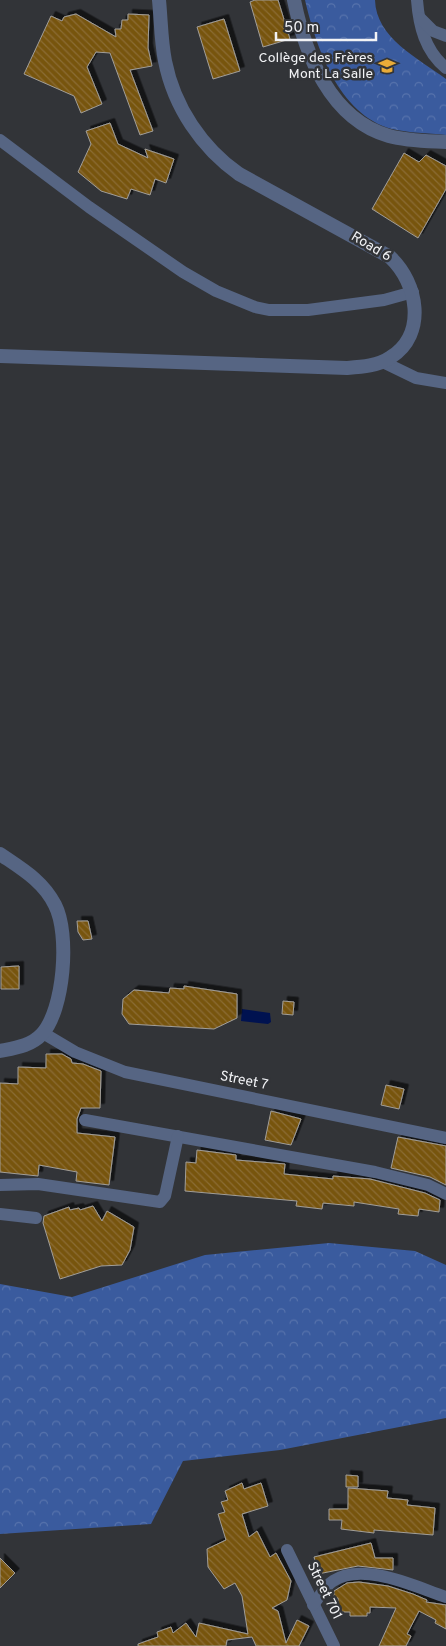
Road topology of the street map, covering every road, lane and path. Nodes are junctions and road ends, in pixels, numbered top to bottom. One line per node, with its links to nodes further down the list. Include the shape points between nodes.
1 (159, 0): 9 (street, Road 6, via 162,39 171,84 189,120 212,152 261,187 385,254 401,267)
2 (294, 0): 8 (street, via 306,48 316,69 351,115 389,136)
3 (417, 0): 4 (street)
4 (418, 14): 5 (street, via 430,28); 6 (street, via 428,48)
5 (446, 36)
6 (446, 68)
7 (0, 140): 9 (street, via 182,272 254,308 308,310 384,300)
8 (446, 142)
9 (413, 292): 11 (street, Road 6, via 412,330 398,351)
10 (0, 356): 11 (street, Road 6, via 321,369)
11 (383, 362): 12 (street, via 416,378)
12 (446, 383)
13 (0, 854): 14 (street, via 37,880 60,916 63,968 51,1017)
14 (43, 1033): 15 (street, via 24,1046); 18 (street, Street 7, via 75,1052 133,1074)
15 (0, 1050)
16 (85, 1120): 17 (street)
17 (178, 1136): 19 (street, via 165,1196 160,1202 38,1184); 20 (street, via 375,1172 428,1185)
18 (446, 1138)
19 (0, 1185)
20 (446, 1194)
21 (0, 1214): 22 (street)
22 (36, 1218)
23 (287, 1550): 25 (street, Street 701)
24 (446, 1597): 25 (street, via 395,1578 362,1574 332,1581)
25 (313, 1605): 26 (street, Street 701)
26 (334, 1646)

